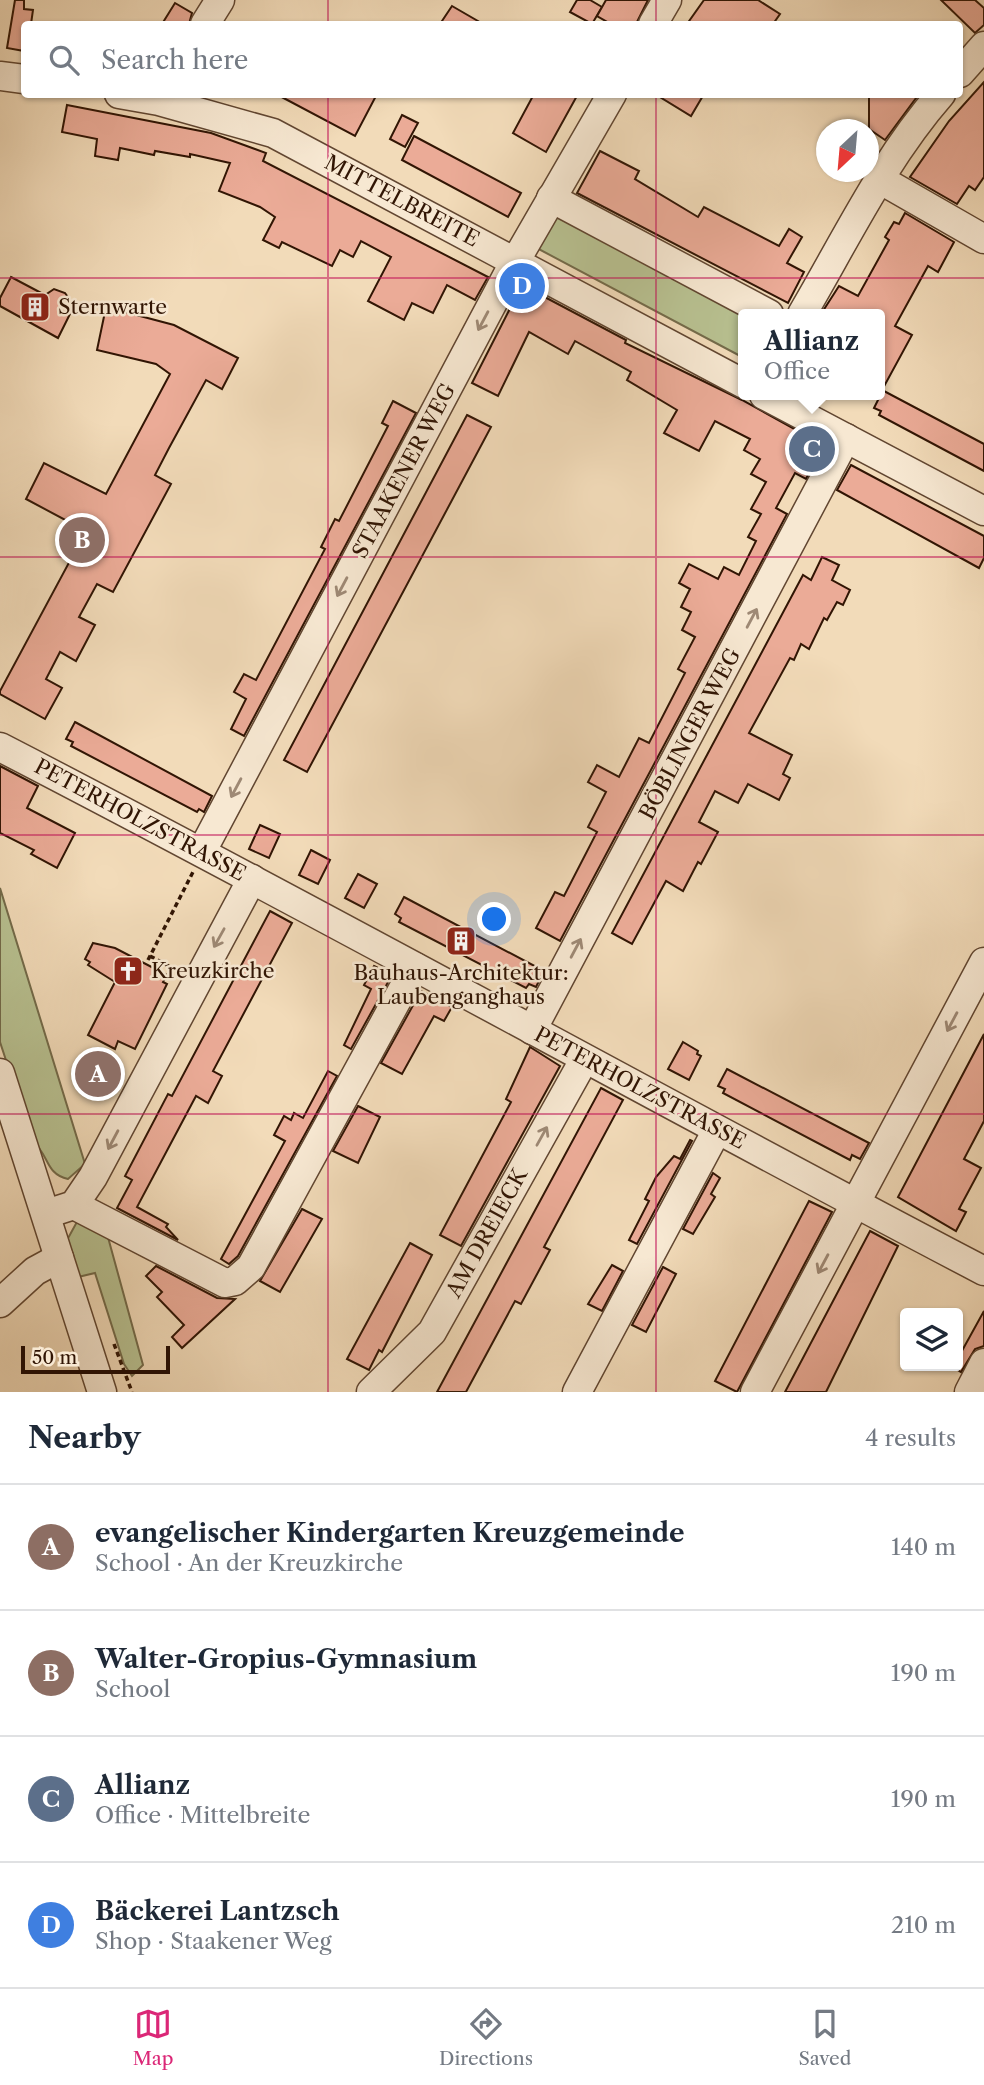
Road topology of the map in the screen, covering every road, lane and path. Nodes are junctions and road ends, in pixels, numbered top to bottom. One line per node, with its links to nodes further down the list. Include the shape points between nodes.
1 (220, 0): 3 (street)
2 (667, 0): 4 (street)
3 (207, 21)
4 (655, 21)
5 (984, 46): 6 (street)
6 (963, 70)
7 (0, 76): 8 (street)
8 (21, 79)
9 (161, 98): 15 (street, MITTELBREITE, via 273,133)
10 (610, 98): 13 (street, STAAKENER WEG)
11 (937, 98): 12 (street)
12 (881, 180): 14 (street); 17 (street)
13 (551, 198): 15 (street, STAAKENER WEG); 16 (street)
14 (984, 239)
15 (516, 261): 18 (street, MITTELBREITE); 23 (street, STAAKENER WEG, one-way to 23)
16 (760, 309)
17 (805, 309)
18 (738, 381)
19 (774, 400): 20 (street)
20 (846, 438): 21 (street); 28 (street, BÖBLINGER WEG, one-way to 20)
21 (984, 511)
22 (0, 747): 23 (street, PETERHOLZSTRASSE)
23 (202, 851): 24 (street, PETERHOLZSTRASSE); 27 (path, via 149,958 176,969)
24 (252, 879): 26 (street, PETERHOLZSTRASSE); 33 (street, one-way to 33)
25 (984, 962): 32 (street, one-way to 32)
26 (415, 967): 28 (street, PETERHOLZSTRASSE); 33 (street, via 251,1267 234,1281 225,1283)
27 (173, 976)
28 (532, 1030): 29 (street, PETERHOLZSTRASSE)
29 (584, 1060): 31 (street, PETERHOLZSTRASSE); 40 (street, AM DREIECK, one-way to 29, via 432,1332)
30 (0, 1073): 34 (street)
31 (717, 1130): 32 (street, PETERHOLZSTRASSE); 41 (street)
32 (855, 1203): 36 (street, PETERHOLZSTRASSE); 42 (street, one-way to 42)
33 (74, 1205): 34 (street)
34 (46, 1214): 35 (street)
35 (60, 1258): 37 (street, via 35,1271); 39 (street)
36 (984, 1271)
37 (0, 1303)
38 (984, 1363): 43 (street)
39 (102, 1392)
40 (371, 1392)
41 (577, 1392)
42 (755, 1392)
43 (969, 1392)

